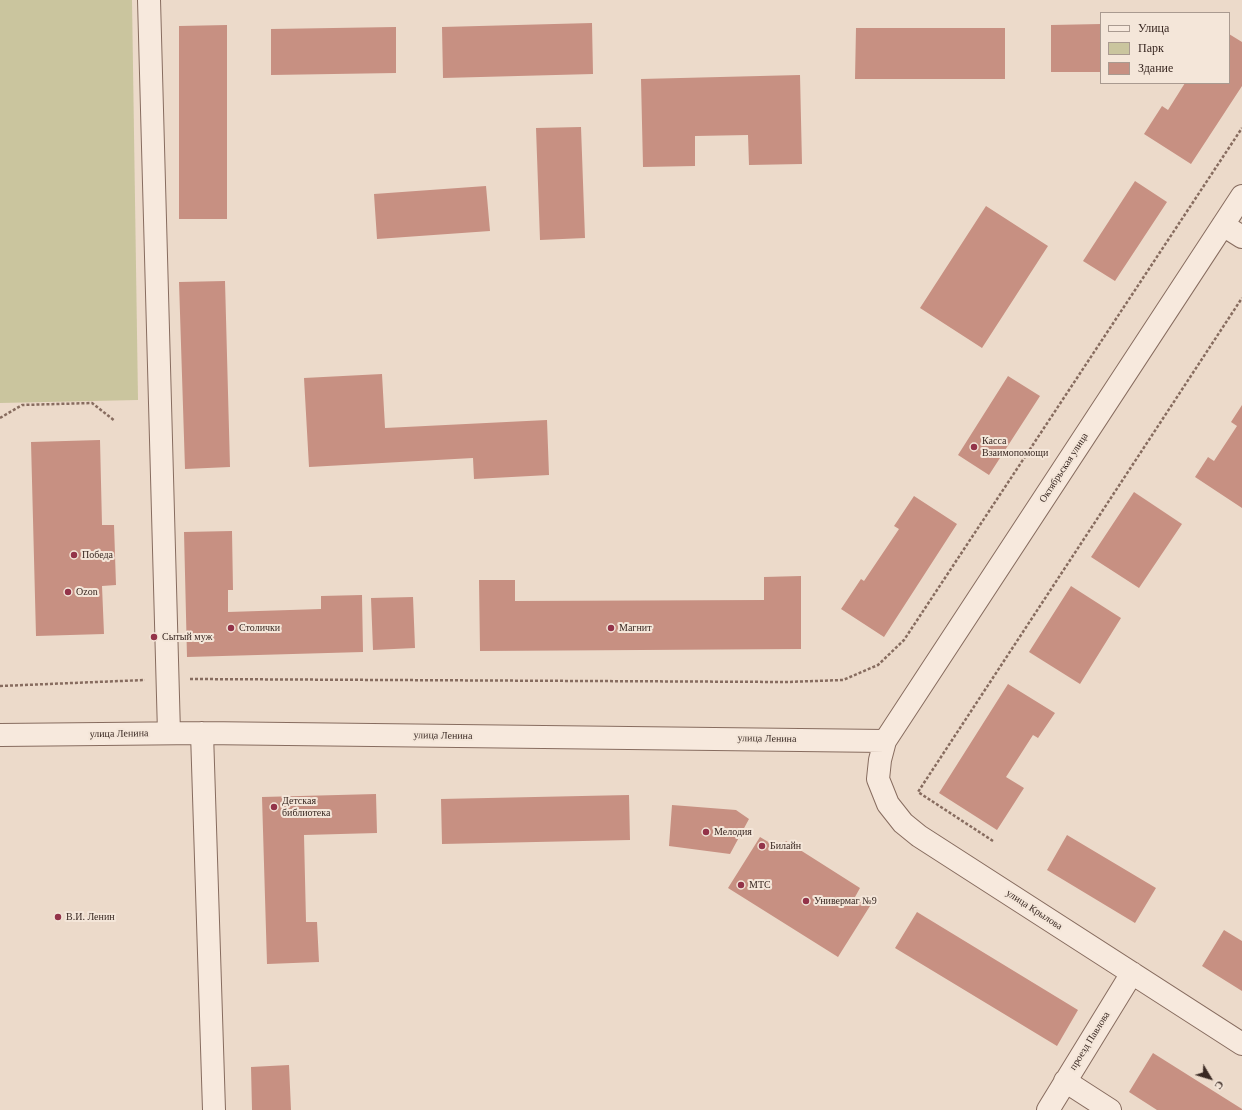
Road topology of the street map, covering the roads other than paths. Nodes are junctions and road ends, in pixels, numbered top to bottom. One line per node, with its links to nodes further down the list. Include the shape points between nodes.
1 (149, 0): 5 (street)
2 (1242, 196): 3 (street, Октябрьская улица)
3 (1223, 225): 4 (street); 8 (street, Октябрьская улица)
4 (1242, 237)
5 (169, 733): 6 (street, улица Ленина); 7 (street, улица Ленина)
6 (202, 733): 8 (street, улица Ленина); 12 (street)
7 (0, 735)
8 (885, 741): 9 (street, улица Крылова, via 878,780 888,804 903,823 919,836)
9 (1132, 973): 10 (street, улица Крылова); 11 (street, проезд Павлова)
10 (1242, 1044)
11 (1066, 1081): 13 (street, проезд Павлова); 14 (street)
12 (214, 1110)
13 (1048, 1110)
14 (1110, 1110)

